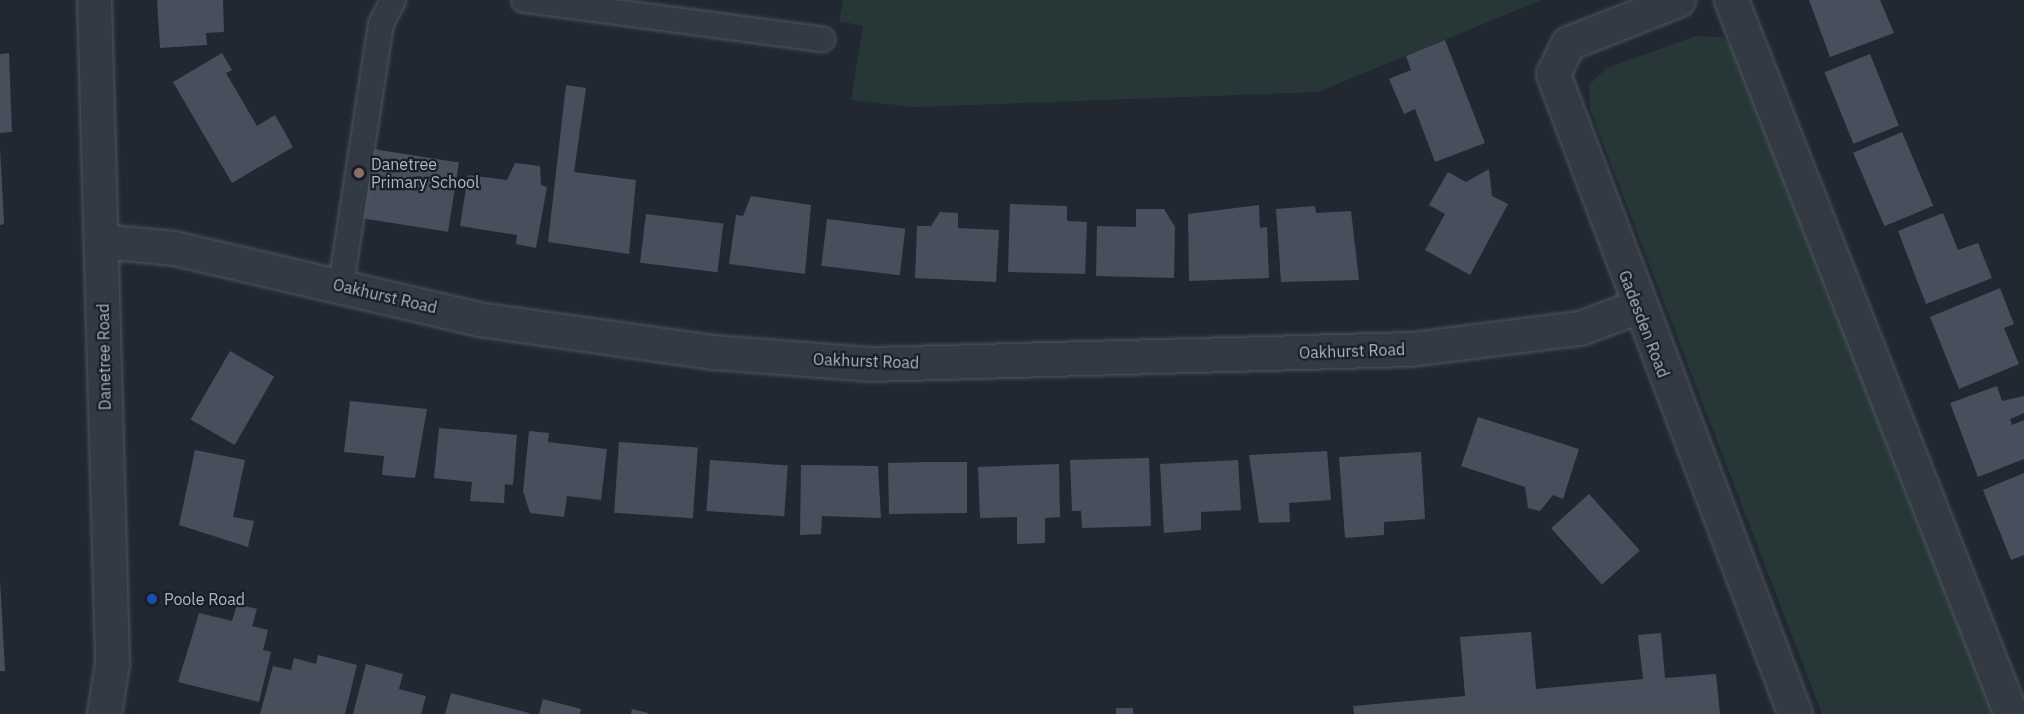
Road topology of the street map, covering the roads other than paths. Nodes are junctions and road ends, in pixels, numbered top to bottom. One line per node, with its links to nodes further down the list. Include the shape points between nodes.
1 (94, 0): 7 (street, Danetree Road)
2 (393, 0): 8 (lane, via 381,24)
3 (524, 0): 6 (lane)
4 (1677, 0): 9 (street, Gadesden Road, via 1568,43 1553,74)
5 (1731, 0): 12 (street)
6 (822, 39)
7 (101, 241): 8 (street, Oakhurst Road, via 174,248); 10 (street, Danetree Road, via 112,663)
8 (341, 285): 9 (street, Oakhurst Road, via 478,319 714,352 869,364 1411,350 1580,328)
9 (1636, 307): 11 (street, Gadesden Road)
10 (104, 714)
11 (1795, 714)
12 (2011, 714)

